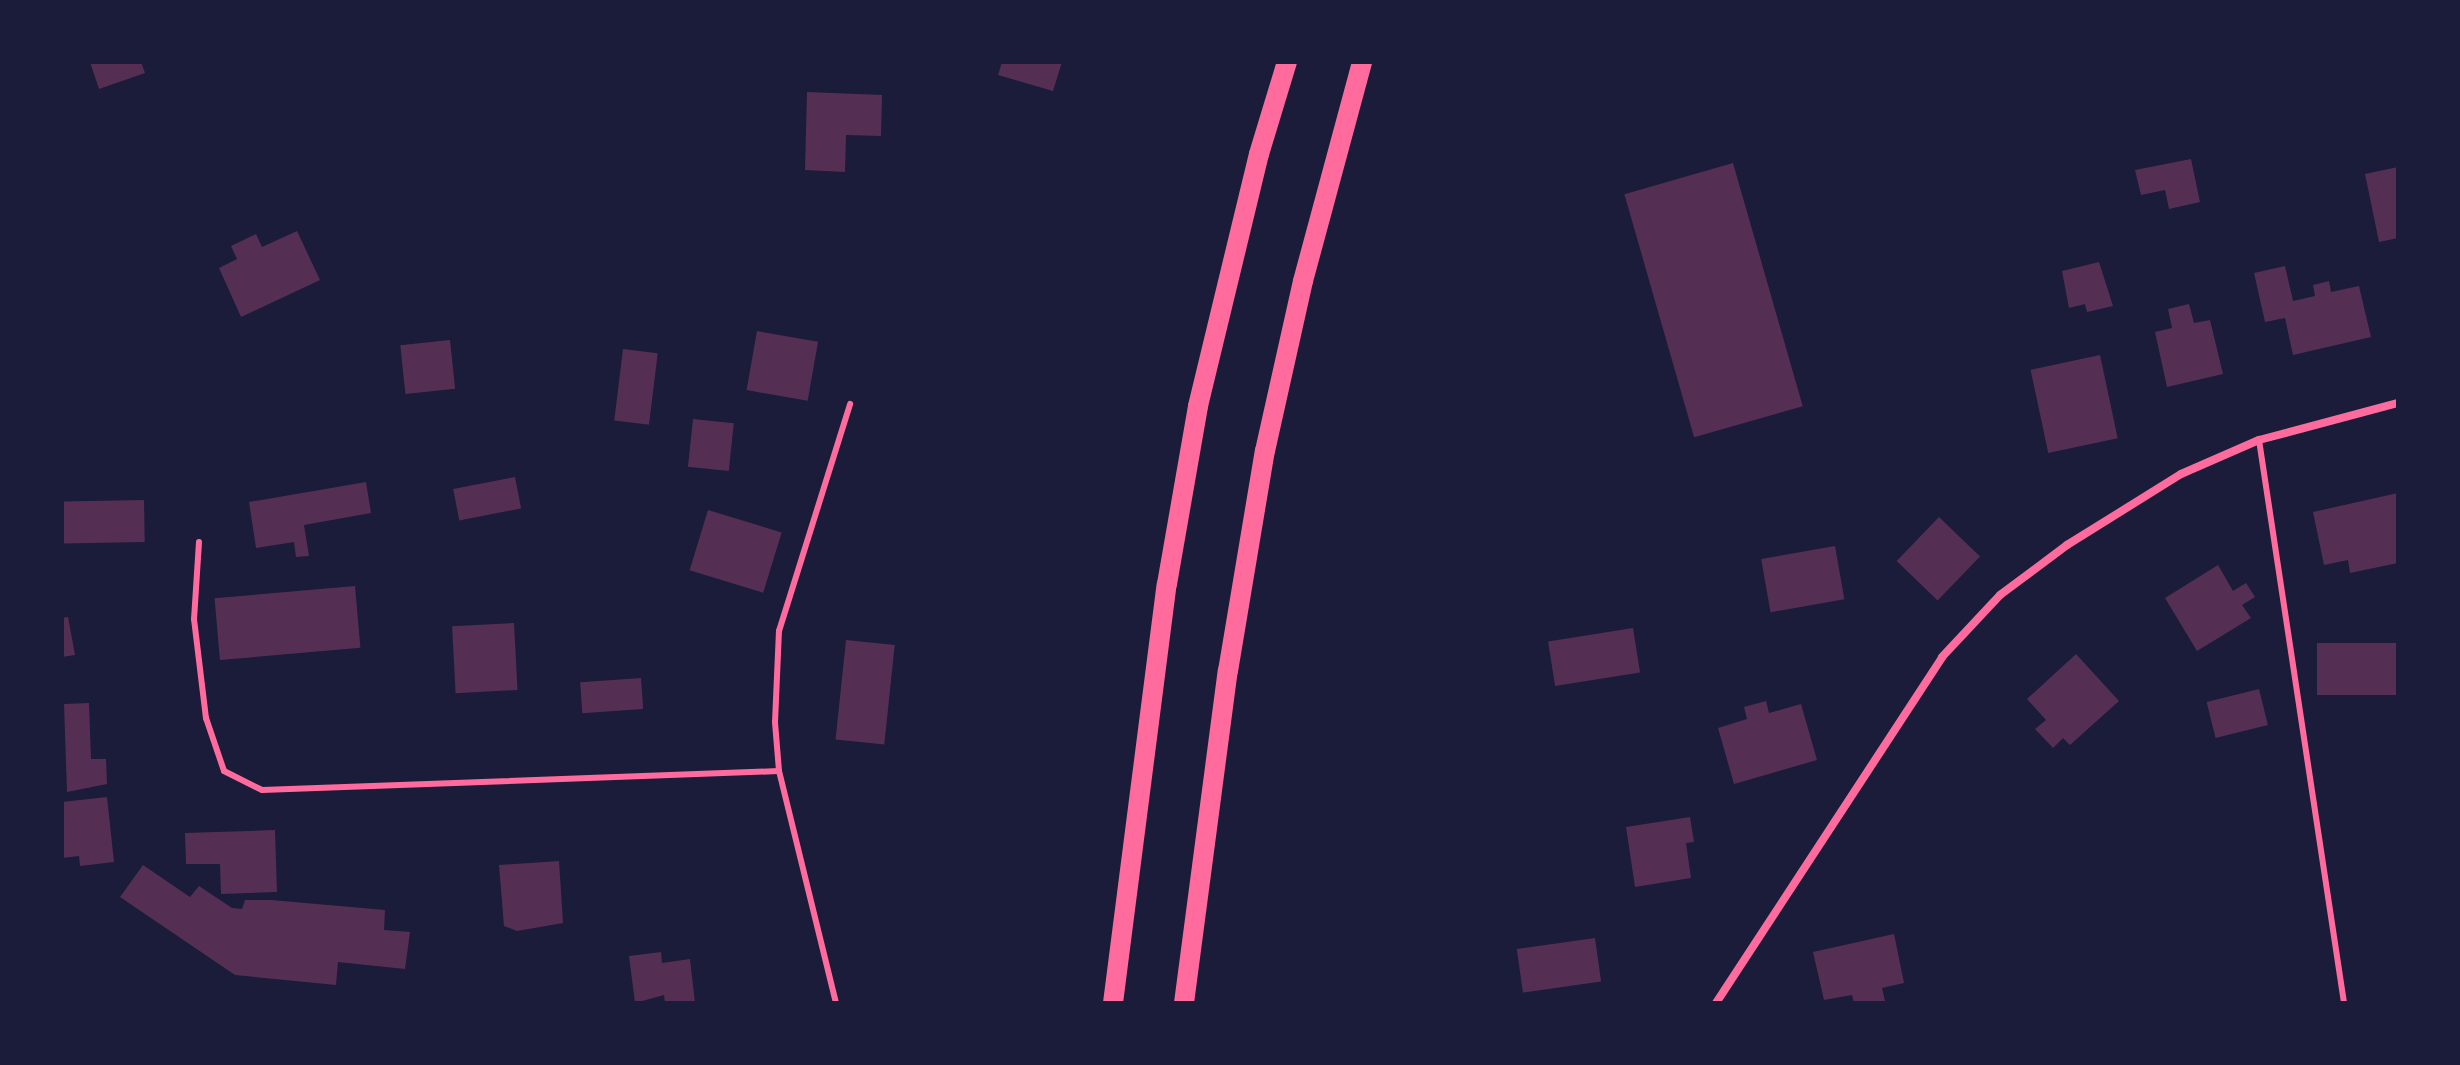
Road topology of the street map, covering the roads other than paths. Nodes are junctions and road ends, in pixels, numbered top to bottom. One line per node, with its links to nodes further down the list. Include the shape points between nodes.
1 (1287, 62): 9 (main road, via 1259,154 1198,406 1167,584)
2 (1362, 62): 10 (main road, via 1303,281 1265,451 1228,671)
3 (2398, 403): 5 (street)
4 (850, 404): 7 (lane, via 779,631)
5 (2259, 440): 11 (street, via 2181,474 2067,545 2000,595 1942,657); 12 (lane)
6 (199, 542): 7 (lane, via 194,619 206,718 224,771 262,790)
7 (779, 771): 8 (lane)
8 (836, 1003)
9 (1113, 1003)
10 (1184, 1003)
11 (1716, 1003)
12 (2344, 1003)

